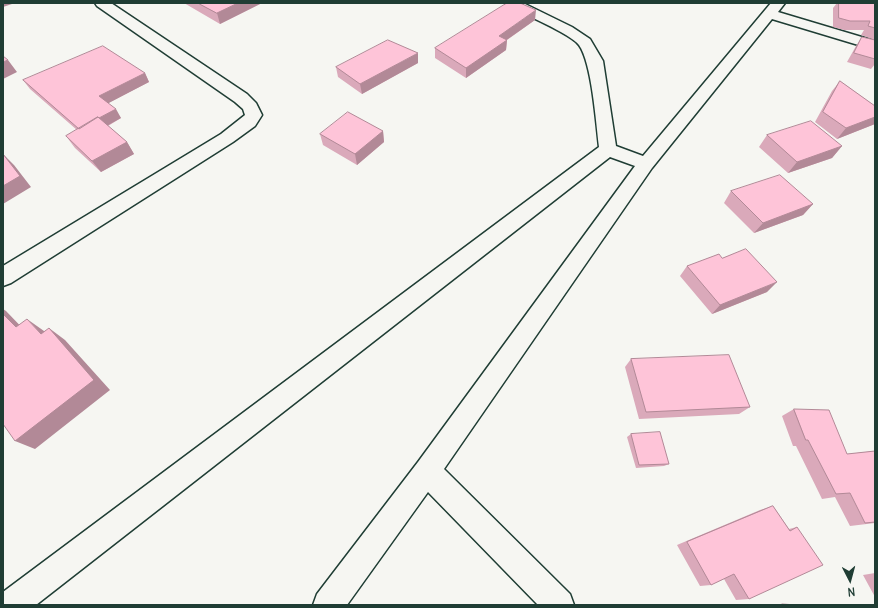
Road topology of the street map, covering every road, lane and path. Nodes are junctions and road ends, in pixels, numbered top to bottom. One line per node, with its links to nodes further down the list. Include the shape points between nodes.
1 (102, 3): 7 (street, via 241,98 250,106 254,115 228,138)
2 (512, 3): 5 (street, via 567,30 585,42 595,61)
3 (774, 8): 4 (street); 6 (street)
4 (875, 46)
5 (608, 149): 6 (street); 9 (street)
6 (646, 164): 8 (street)
7 (3, 277)
8 (427, 471): 10 (street); 11 (street)
9 (11, 605)
10 (328, 605)
11 (559, 605)

